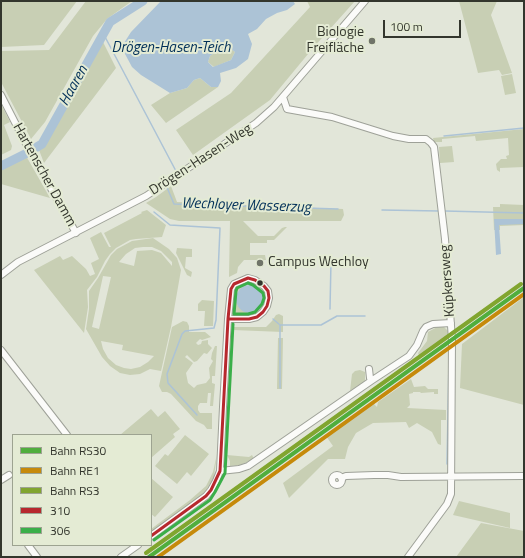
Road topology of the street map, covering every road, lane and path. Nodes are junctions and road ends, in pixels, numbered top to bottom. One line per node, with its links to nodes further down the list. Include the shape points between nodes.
1 (365, 1): 3 (street, Drögen-Hasen-Weg)
2 (1, 95): 6 (street, Hartenscher Damm)
3 (283, 97): 4 (street, Drögen-Hasen-Weg); 5 (street)
4 (274, 107): 5 (street, Küpkersweg); 6 (street, Drögen-Hasen-Weg, via 256,123 146,196)
5 (287, 110): 9 (street, Küpkersweg, via 332,117 393,136 426,139 432,143 442,211)
6 (76, 233): 7 (street, Drögen-Hasen-Weg, via 18,262)
7 (1, 275)
8 (228, 319): 8 (street, via 249,319 263,312 269,298 264,286 248,278 234,284 231,289); 14 (street)
9 (451, 323): 12 (street, via 426,327 422,331 418,345 409,356); 16 (street, Küpkersweg)
10 (1, 350): 13 (street)
11 (369, 369): 12 (street)
12 (371, 381): 14 (street, via 248,466)
13 (66, 434)
14 (220, 471): 20 (street, via 206,496)
15 (9, 475): 19 (street)
16 (451, 476): 17 (street); 18 (street, via 374,475); 25 (street, Küpkersweg, via 451,494 447,504)
17 (524, 476)
18 (341, 478)
19 (1, 480)
20 (152, 535)
21 (29, 546): 23 (street)
22 (137, 546): 24 (street)
23 (37, 557)
24 (121, 557)
25 (408, 557)

